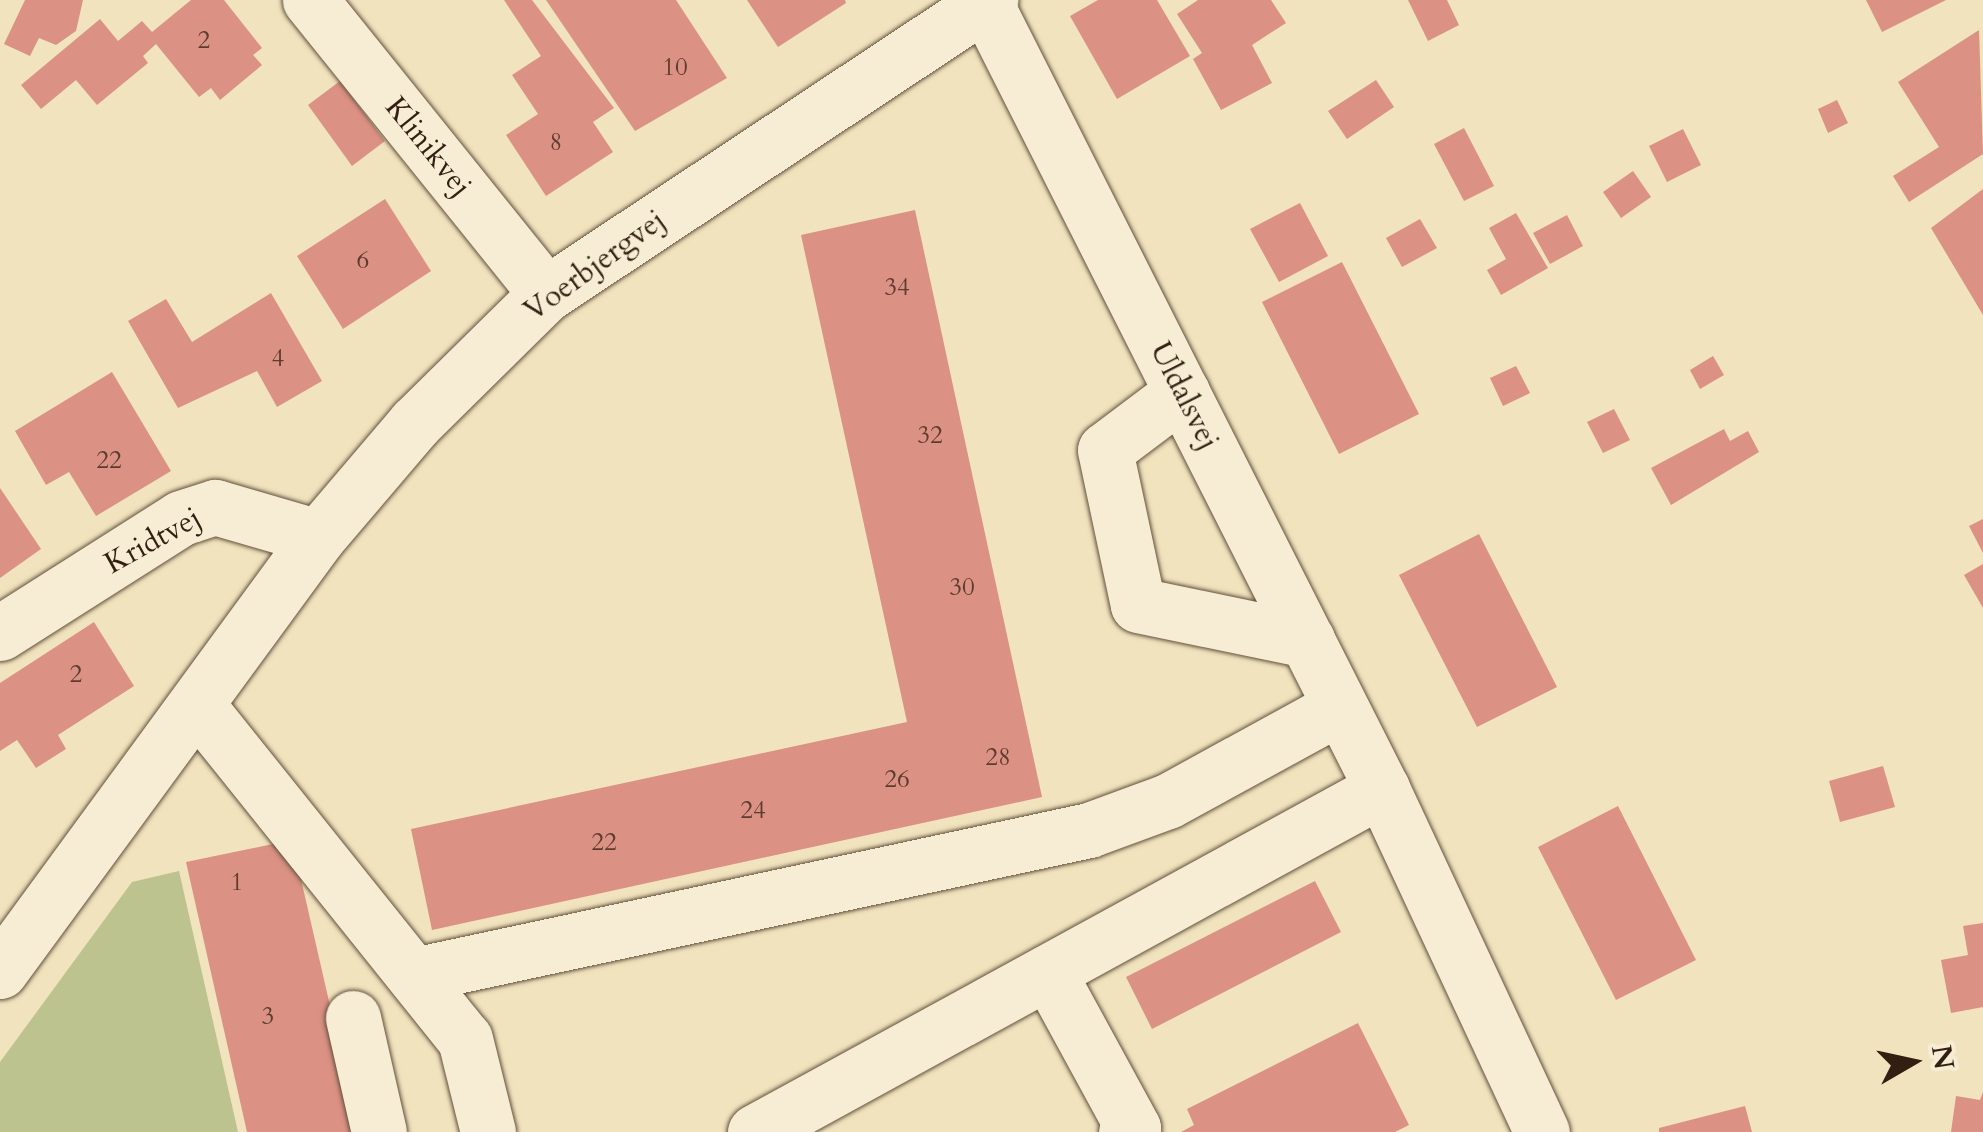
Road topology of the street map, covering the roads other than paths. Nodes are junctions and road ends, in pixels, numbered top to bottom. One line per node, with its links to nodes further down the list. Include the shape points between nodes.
1 (310, 0): 3 (street, Klinikvej)
2 (988, 2): 3 (street, Voerbjergvej); 4 (street, Uldalsvej)
3 (546, 294): 5 (street, Voerbjergvej, via 415,423)
4 (1182, 392): 7 (street, Uldalsvej); 7 (street, via 1105,450 1138,605)
5 (318, 538): 6 (street, Kridtvej, via 215,508 198,512); 8 (street, Voerbjergvej)
6 (0, 632)
7 (1308, 640): 9 (street, Uldalsvej)
8 (197, 705): 11 (street, Voerbjergvej); 13 (street)
9 (1340, 707): 10 (street, Uldalsvej); 13 (street, via 1168,801 1089,830)
10 (1382, 789): 12 (street); 19 (street, Uldalsvej)
11 (10, 953)
12 (1048, 972): 17 (street); 18 (street, via 1133,1128)
13 (414, 975): 16 (street, via 465,1038)
14 (353, 1018): 15 (street)
15 (379, 1132)
16 (488, 1132)
17 (755, 1132)
18 (1126, 1132)
19 (1542, 1132)

